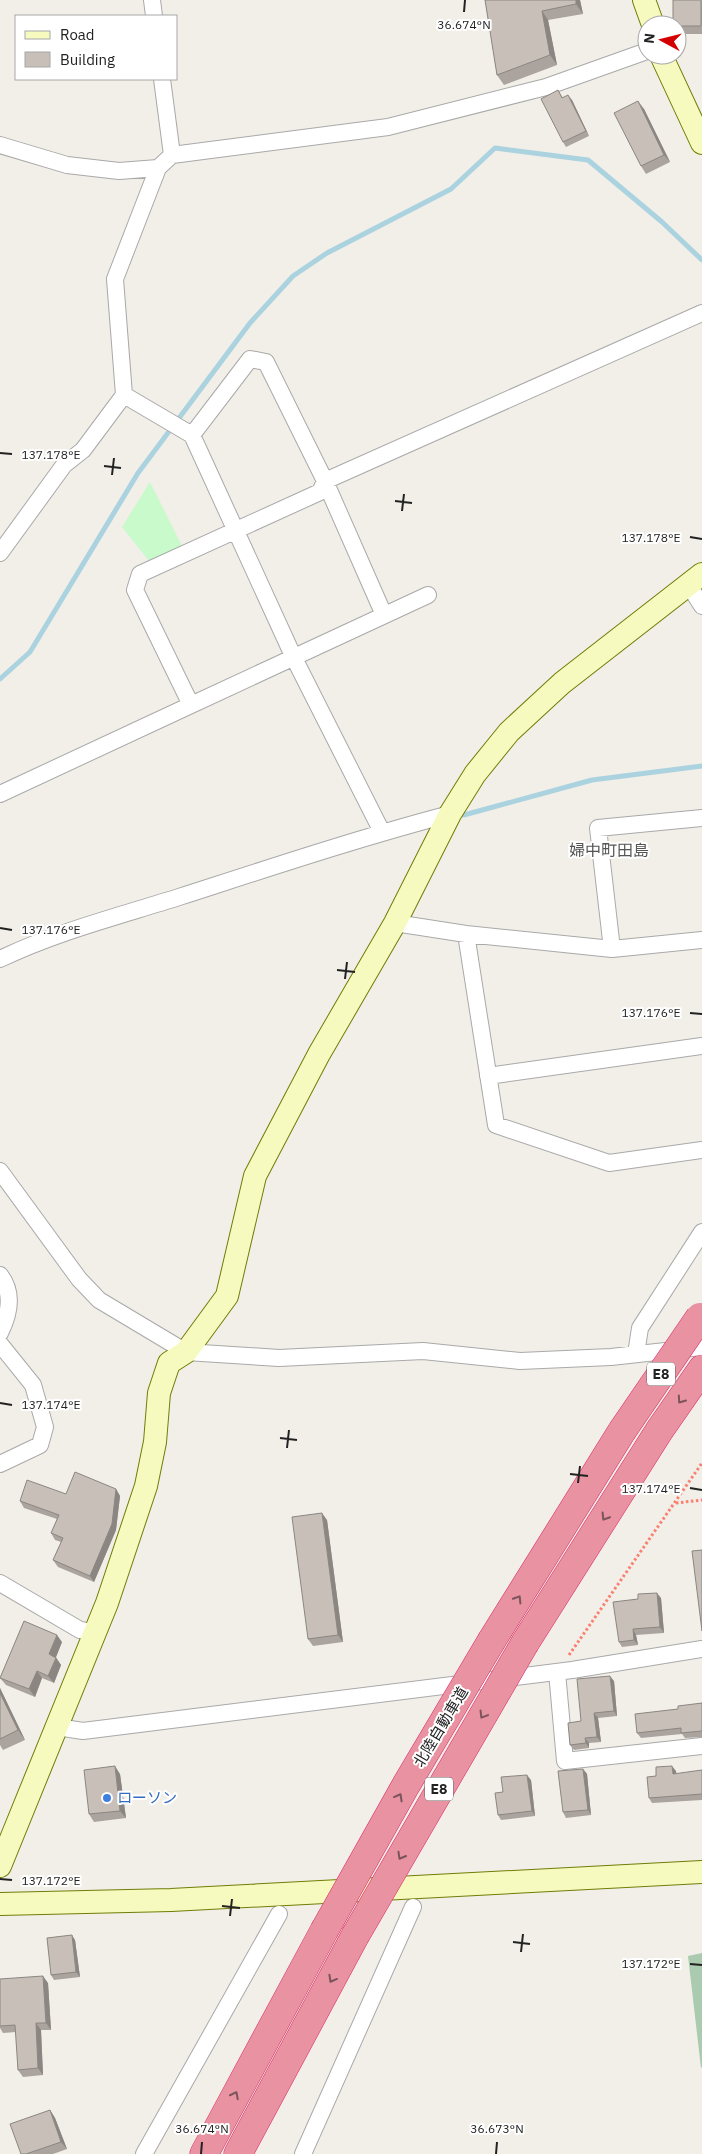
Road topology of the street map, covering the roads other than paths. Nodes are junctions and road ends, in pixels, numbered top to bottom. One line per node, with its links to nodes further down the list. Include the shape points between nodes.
1 (152, 0): 3 (street)
2 (644, 0): 4 (street)
3 (154, 15)
4 (649, 15)
5 (637, 55): 10 (street, via 546,87 388,127)
6 (666, 65): 8 (street)
7 (162, 80): 10 (street)
8 (702, 143)
9 (0, 145): 11 (street, via 67,165 119,171)
10 (172, 155): 11 (street)
11 (158, 168): 13 (street, via 115,279)
12 (702, 313): 15 (street)
13 (124, 395): 14 (street); 17 (street, via 84,450 64,465)
14 (192, 435): 15 (street, via 250,359 266,362); 16 (street)
15 (324, 482): 16 (street, via 320,492); 21 (street)
16 (236, 531): 22 (street); 23 (street, via 140,574 135,590)
17 (0, 554)
18 (695, 579): 20 (street); 25 (street, via 562,683 509,732 475,774)
19 (428, 595): 21 (street)
20 (702, 606)
21 (384, 615): 22 (street)
22 (294, 658): 23 (street); 27 (street)
23 (191, 705): 24 (street)
24 (0, 794)
25 (450, 814): 27 (street); 28 (street)
26 (702, 818): 31 (street, via 598,828)
27 (382, 832): 32 (street, via 31,945)
28 (395, 923): 29 (street); 43 (street, via 320,1054 256,1176 227,1296)
29 (466, 934): 31 (street); 34 (street)
30 (702, 940): 31 (street)
31 (612, 949)
32 (0, 959)
33 (702, 1046): 34 (street)
34 (488, 1076): 35 (street, via 496,1125 609,1163)
35 (702, 1150)
36 (0, 1171): 43 (street, via 79,1279 99,1300)
37 (702, 1232): 44 (street, via 640,1328)
38 (0, 1275): 40 (street, via 9,1302 8,1317)
39 (701, 1316): 59 (highway, 北陸自動車道 / E8, one-way to 39, bridge, via 406,1785 622,1431)
40 (0, 1333)
41 (0, 1344): 46 (street, via 33,1385 45,1427 40,1445)
42 (702, 1347): 44 (street)
43 (186, 1352): 44 (street, via 279,1358 423,1351 520,1361); 48 (street, via 169,1363 166,1371 159,1393 155,1442 146,1486 107,1603)
44 (636, 1354)
45 (702, 1369): 60 (highway, 北陸自動車道 / E8, one-way to 60, bridge, via 525,1643 355,1936)
46 (0, 1464)
47 (1, 1586): 48 (street, via 80,1630)
48 (94, 1632): 51 (street)
49 (702, 1649): 50 (street)
50 (557, 1672): 51 (street, via 83,1731); 52 (street, via 565,1761)
51 (58, 1727): 53 (street)
52 (702, 1746)
53 (0, 1866)
54 (702, 1872): 55 (street, via 171,1900)
55 (0, 1904)
56 (413, 1906): 61 (street)
57 (278, 1914): 58 (street)
58 (144, 2154)
59 (204, 2154)
60 (238, 2154)
61 (303, 2154)

